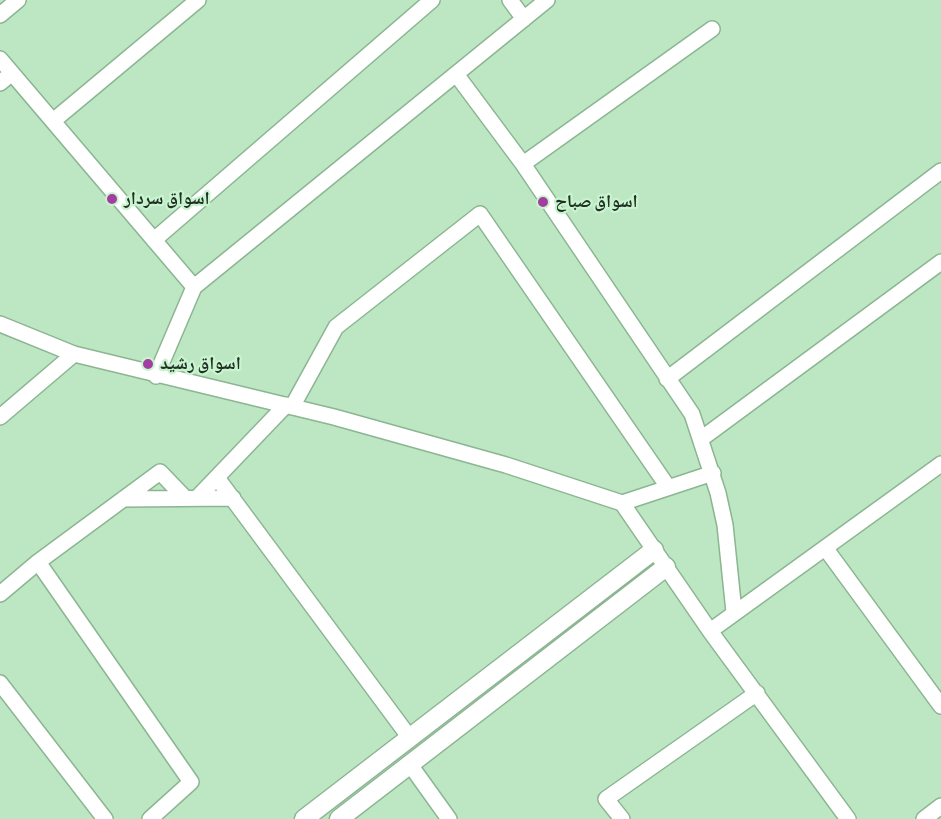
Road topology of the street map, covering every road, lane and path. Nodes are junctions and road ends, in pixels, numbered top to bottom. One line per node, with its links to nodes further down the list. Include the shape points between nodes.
1 (18, 0): 6 (street)
2 (198, 0): 12 (street)
3 (432, 0): 15 (street)
4 (510, 0): 7 (street)
5 (547, 0): 7 (street)
6 (0, 15)
7 (524, 19): 10 (street)
8 (712, 29): 13 (street)
9 (0, 59): 11 (street)
10 (456, 74): 13 (street); 17 (street)
11 (6, 78): 12 (street)
12 (53, 121): 15 (street)
13 (523, 164): 21 (street)
14 (941, 171): 21 (street)
15 (154, 240): 17 (street)
16 (941, 262): 24 (street)
17 (194, 287): 20 (street)
18 (0, 324): 19 (street)
19 (74, 354): 20 (street); 23 (street)
20 (156, 376): 22 (street)
21 (667, 379): 24 (street, via 692,414)
22 (289, 406): 27 (street); 28 (street, via 336,327 480,214); 32 (street, via 506,465)
23 (0, 417)
24 (701, 439): 26 (street)
25 (941, 464): 33 (street)
26 (712, 473): 28 (street); 38 (street, via 725,525)
27 (218, 479): 29 (street); 30 (street)
28 (668, 487): 32 (street)
29 (191, 498): 30 (street); 31 (street); 31 (street, via 160,471)
30 (233, 498): 43 (street)
31 (123, 499): 35 (street)
32 (622, 503): 34 (street)
33 (826, 549): 38 (street); 42 (street)
34 (654, 550): 36 (street); 43 (street)
35 (38, 562): 37 (street); 47 (street, via 191,782)
36 (666, 567): 39 (street); 44 (street)
37 (0, 594)
38 (734, 612): 39 (street)
39 (710, 631): 41 (street)
40 (0, 683): 46 (street)
41 (757, 693): 51 (street, via 606,799); 52 (street)
42 (941, 706)
43 (410, 738): 48 (street)
44 (411, 766): 49 (street); 50 (street)
45 (941, 806): 53 (street)
46 (105, 819)
47 (150, 819)
48 (304, 819)
49 (339, 819)
50 (449, 819)
51 (622, 819)
52 (848, 819)
53 (924, 819)

